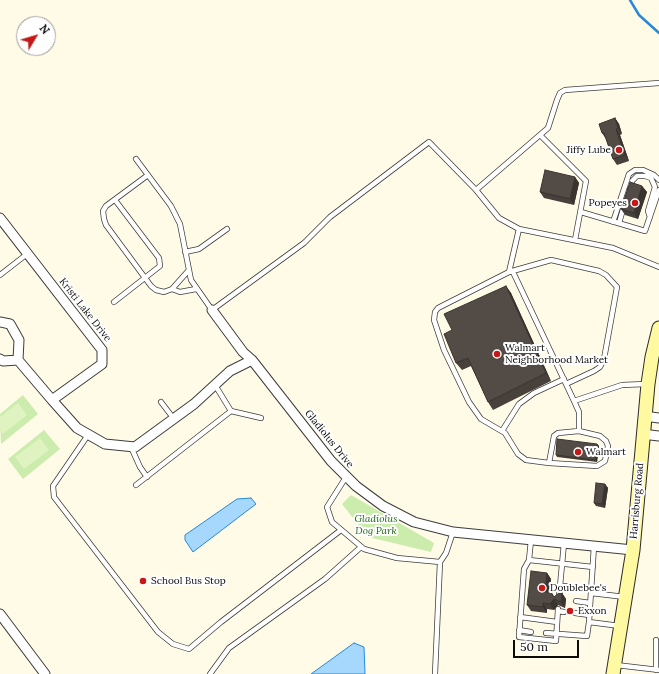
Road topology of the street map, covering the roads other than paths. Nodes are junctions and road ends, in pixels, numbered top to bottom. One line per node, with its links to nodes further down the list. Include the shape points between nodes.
1 (659, 83): 2 (lane, via 565,90 560,93 548,128)
2 (541, 136): 6 (lane); 9 (lane, via 586,181)
3 (136, 158): 4 (lane)
4 (148, 175): 8 (lane); 17 (lane, via 171,206 180,224)
5 (659, 180): 12 (lane, via 643,170 635,170 629,174)
6 (476, 190): 15 (lane, via 499,218); 27 (lane, via 429,142 330,217 304,243)
7 (659, 190): 10 (lane)
8 (114, 200): 23 (lane, via 103,211 106,225); 23 (lane, via 159,258 160,266)
9 (581, 212): 12 (lane); 16 (lane)
10 (650, 217): 13 (lane, via 645,231); 13 (lane, via 648,211 655,187 651,178 640,175 632,181)
11 (0, 218): 18 (street, Kristi Lake Drive)
12 (613, 222): 13 (lane)
13 (619, 223)
14 (227, 229): 17 (lane, via 199,249)
15 (519, 229): 16 (lane); 21 (lane)
16 (575, 240): 19 (lane, via 613,248)
17 (185, 252): 20 (lane)
18 (27, 254): 22 (lane); 37 (street, Kristi Lake Drive, via 102,350 102,364)
19 (659, 267)
20 (189, 270): 24 (lane); 25 (lane)
21 (511, 272): 33 (lane); 34 (lane, via 551,260 599,271 617,287 604,359 600,367); 45 (lane, via 438,308 434,320 444,350 469,402 481,419)
22 (0, 275)
23 (145, 277): 24 (lane, via 156,290 164,292); 26 (lane)
24 (172, 289): 25 (lane, via 180,292)
25 (196, 289): 27 (lane)
26 (114, 302)
27 (212, 310): 32 (street, Gladiolus Drive, via 243,352)
28 (0, 322): 31 (street, via 10,324 19,340)
29 (659, 328): 35 (main road, Harrisburg Road)
30 (0, 359): 31 (street)
31 (18, 360): 37 (street)
32 (252, 360): 36 (street, via 230,371); 53 (street, Gladiolus Drive)
33 (564, 379): 34 (lane); 45 (lane, via 534,393 519,404)
34 (566, 384): 38 (lane)
35 (648, 384): 38 (lane, via 622,385); 41 (main road, Harrisburg Road)
36 (215, 385): 40 (lane); 44 (street)
37 (52, 400): 47 (street, via 77,428)
38 (574, 401): 46 (lane, via 578,412)
39 (161, 402): 44 (lane)
40 (230, 411): 42 (lane); 52 (lane)
41 (644, 416): 43 (street); 48 (main road, Harrisburg Road)
42 (261, 418)
43 (659, 418)
44 (174, 419): 50 (street, via 135,447)
45 (502, 431): 51 (lane, via 518,454 526,460)
46 (579, 431): 51 (lane, via 558,433 554,436); 51 (lane, via 600,436 606,441 608,446 605,461 598,466)
47 (88, 434): 50 (street, via 105,444); 55 (lane, via 53,486 54,497 158,632 173,644 189,649)
48 (642, 434): 49 (street); 61 (main road, Harrisburg Road)
49 (659, 436)
50 (131, 447): 52 (lane)
51 (549, 463)
52 (147, 477): 54 (lane)
53 (346, 477): 55 (lane, via 327,507 332,522); 56 (street, Gladiolus Drive, via 395,513 420,524)
54 (136, 485)
55 (341, 530): 60 (lane)
56 (453, 532): 57 (street, Gladiolus Drive); 63 (lane)
57 (531, 540): 58 (street, Gladiolus Drive); 62 (lane)
58 (564, 543): 59 (street, Gladiolus Drive); 64 (lane)
59 (594, 546): 61 (street, Gladiolus Drive); 65 (lane)
60 (361, 547): 63 (lane, via 397,558); 90 (lane, via 326,579 229,648)
61 (633, 550): 70 (main road, Harrisburg Road)
62 (529, 560): 64 (lane); 78 (lane, via 524,569)
63 (440, 562): 91 (lane)
64 (562, 564): 65 (lane); 66 (lane)
65 (593, 567): 69 (lane)
66 (560, 586): 67 (lane); 71 (lane)
67 (566, 586)
68 (577, 588): 69 (lane)
69 (591, 591): 70 (lane); 73 (lane)
70 (625, 597): 81 (main road, Harrisburg Road)
71 (559, 599)
72 (576, 601): 73 (lane)
73 (590, 603): 77 (lane)
74 (564, 612): 79 (lane, via 558,610)
75 (575, 613): 77 (lane)
76 (0, 614): 89 (street)
77 (590, 615): 80 (lane)
78 (520, 618): 79 (lane); 82 (lane)
79 (557, 622): 85 (lane)
80 (589, 622): 81 (lane); 85 (lane, via 587,636)
81 (621, 626): 87 (main road, Harrisburg Road)
82 (519, 630): 83 (lane); 85 (lane, via 519,637 556,641)
83 (531, 632)
84 (546, 633): 85 (lane)
85 (556, 633)
86 (656, 640): 88 (lane)
87 (614, 669): 88 (lane)
88 (658, 670)
89 (45, 674)
90 (210, 674)
91 (435, 674)

